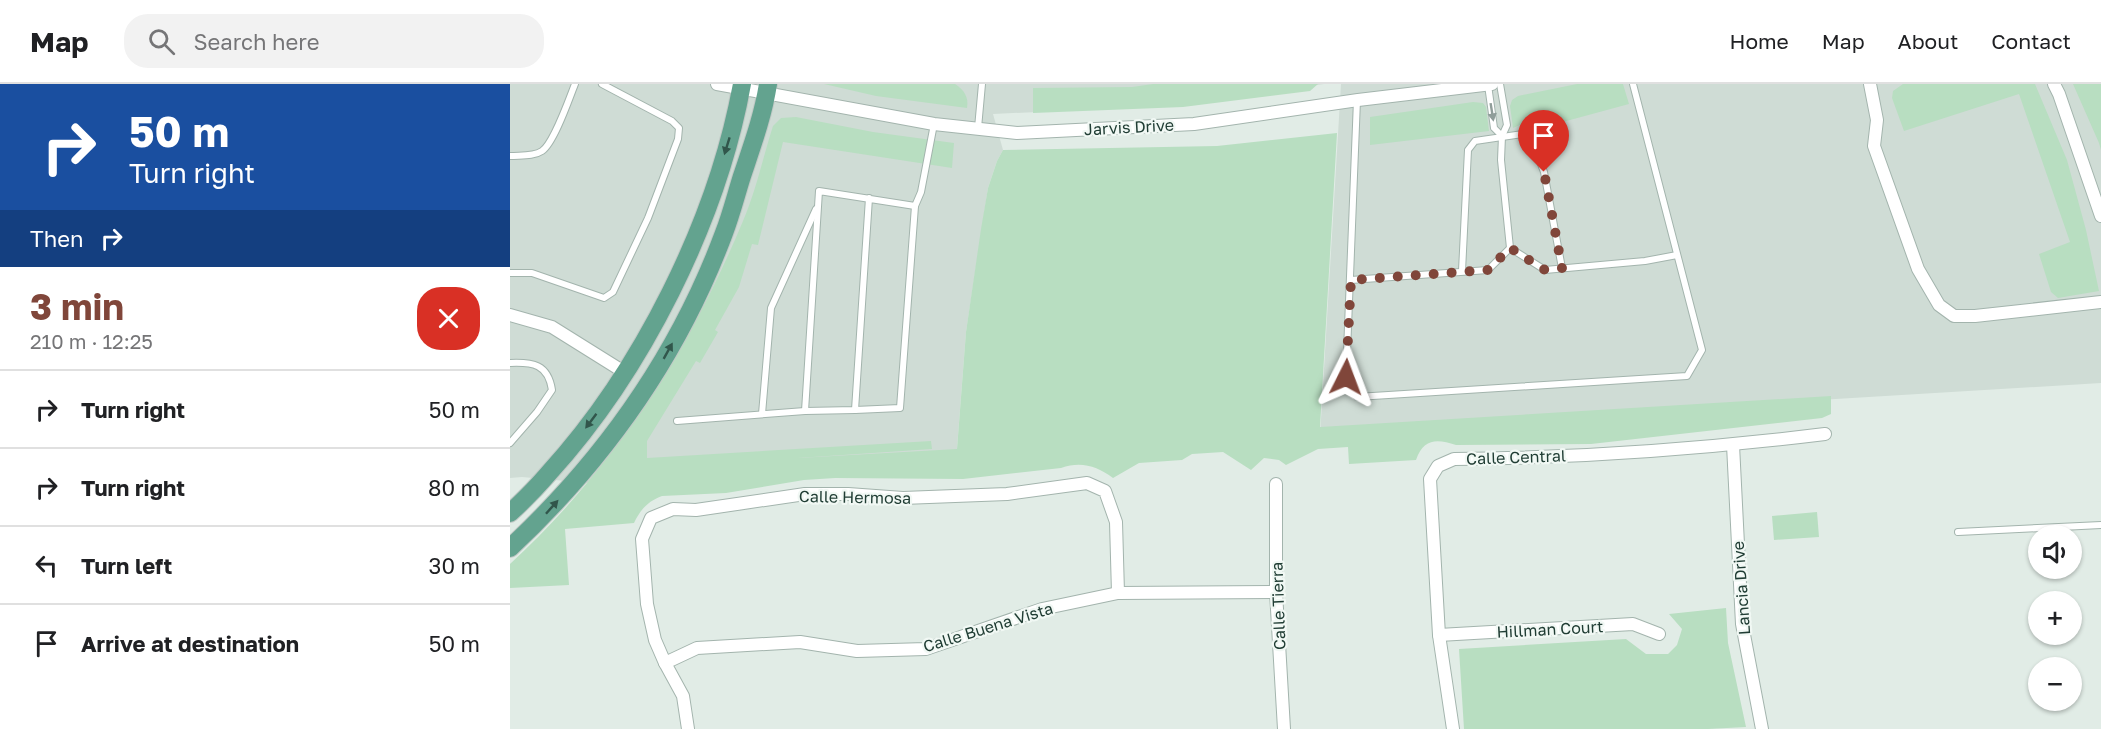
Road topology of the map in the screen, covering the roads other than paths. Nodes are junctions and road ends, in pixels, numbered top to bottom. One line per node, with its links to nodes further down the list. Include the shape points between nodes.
1 (575, 84): 17 (lane, via 543,150 534,155)
2 (602, 84): 26 (lane, via 679,128 648,218 613,292 604,298 532,273)
3 (717, 84): 11 (street, Jarvis Drive)
4 (982, 84): 15 (lane)
5 (1488, 84): 6 (street, Jarvis Drive); 13 (street, Jarvis Drive); 16 (lane, one-way to 16, via 1494,129)
6 (1492, 84)
7 (1500, 84): 16 (lane, via 1507,125)
8 (1633, 84): 23 (lane)
9 (1870, 84): 28 (street, via 1877,120 1874,146 1918,269 1939,305 1954,316 1975,316)
10 (2054, 84): 21 (street)
11 (742, 87): 12 (street, Jarvis Drive); 31 (main road, one-way to 31, via 708,206 675,283)
12 (767, 89): 14 (street, Jarvis Drive); 43 (main road, one-way to 12, via 585,470 652,379 691,308 724,234)
13 (1358, 100): 15 (street, Jarvis Drive, via 1194,124 1017,133); 27 (lane)
14 (934, 124): 15 (street, Jarvis Drive); 20 (lane)
15 (978, 129)
16 (1502, 136): 22 (lane); 24 (lane, via 1528,133 1544,172); 25 (lane, via 1475,141 1468,150)
17 (510, 156)
18 (869, 198): 19 (lane, via 819,191); 20 (lane); 32 (lane)
19 (818, 205): 33 (lane); 34 (lane, via 771,308)
20 (915, 206): 32 (lane, via 900,408)
21 (2101, 216)
22 (1510, 248): 24 (lane, via 1545,270); 25 (lane, via 1488,270)
23 (1677, 255): 24 (lane); 27 (lane, via 1702,350 1687,376 1357,397 1346,377)
24 (1562, 268)
25 (1462, 271): 27 (lane)
26 (510, 273)
27 (1351, 280)
28 (2101, 302)
29 (510, 315): 31 (street, via 552,327)
30 (510, 363): 37 (lane, via 526,362 541,367 550,377 552,390)
31 (624, 372): 40 (main road, one-way to 40, via 572,446)
32 (855, 410): 33 (lane)
33 (805, 411): 34 (lane)
34 (762, 414): 35 (lane)
35 (676, 421)
36 (1825, 434): 38 (street, Calle Central)
37 (510, 443)
38 (1733, 445): 47 (street, Calle Central, via 1454,459 1438,466 1430,479); 52 (street, Lancia Drive, via 1742,624)
39 (1276, 483): 44 (street, Calle Tierra)
40 (510, 513)
41 (2101, 525): 42 (lane)
42 (1958, 532)
43 (510, 548)
44 (1276, 592): 45 (street, Calle Buena Vista); 50 (street, Calle Tierra)
45 (1118, 593): 48 (street, Calle Buena Vista, via 1042,609 926,649 857,651 800,642 698,648); 48 (street, Calle Hermosa, via 1116,522 1105,491 1087,483 1007,494 915,498 805,494 696,510 673,509 651,518 642,539 647,604 654,640)
46 (1659, 634): 47 (street, Hillman Court, via 1633,624)
47 (1439, 635): 51 (street, Calle Central)
48 (665, 663): 49 (street, via 683,696)
49 (688, 729)
50 (1284, 729)
51 (1453, 729)
52 (1762, 729)

